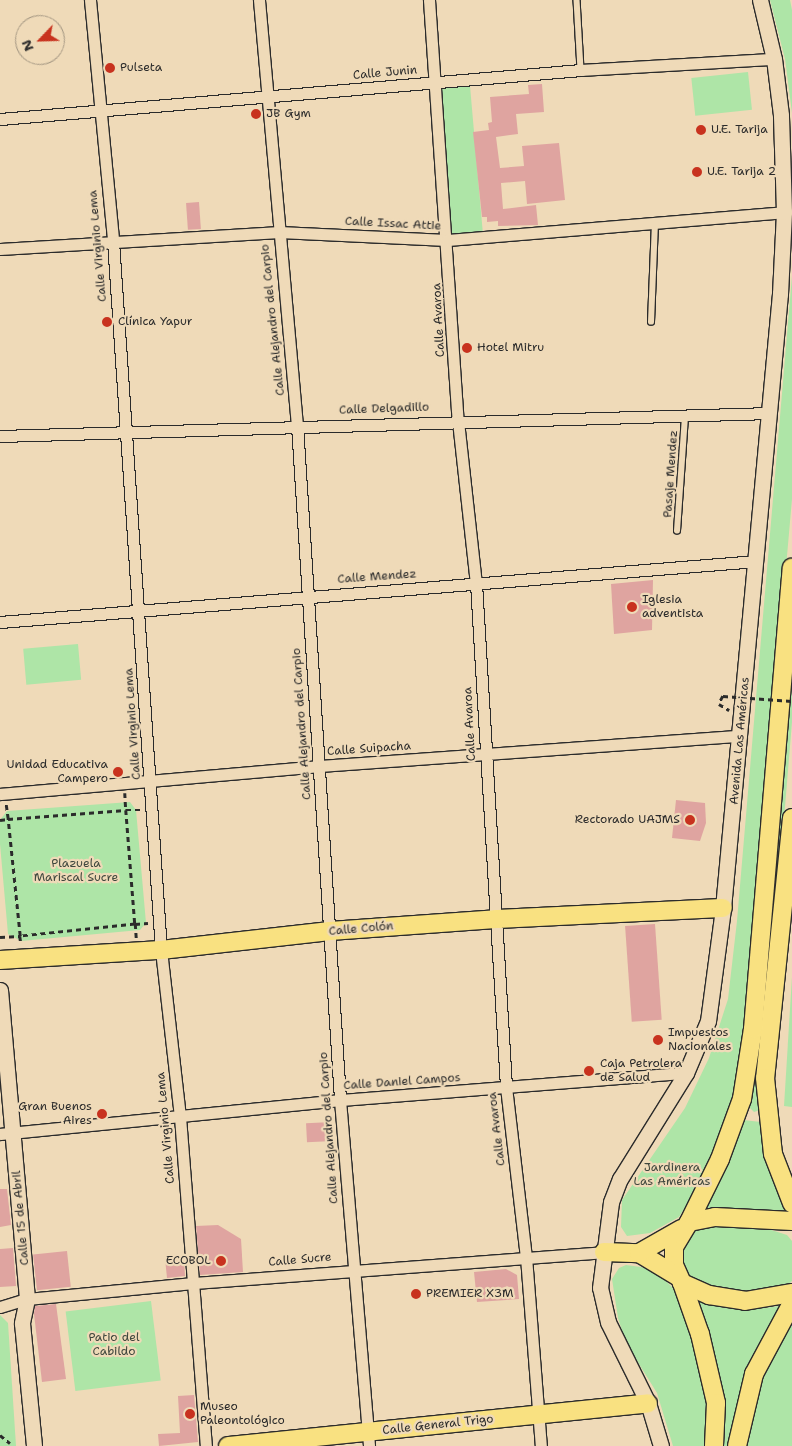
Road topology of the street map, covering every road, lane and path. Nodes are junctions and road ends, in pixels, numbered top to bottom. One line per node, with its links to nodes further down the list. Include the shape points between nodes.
1 (90, 0): 10 (street, Calle Virginio Lema)
2 (259, 0): 9 (street, Calle Alejandro del Carpio)
3 (429, 0): 8 (street, Calle Avaroa)
4 (577, 0): 7 (lane)
5 (760, 0): 6 (street, Avenida Las Américas)
6 (774, 59): 7 (street, Calle Junin); 12 (street, Avenida Las Américas, via 781,114)
7 (582, 70): 8 (street, Calle Junin)
8 (434, 82): 9 (street, Calle Junin); 15 (street, Calle Avaroa)
9 (268, 97): 10 (street, Calle Junin); 14 (street, Calle Alejandro del Carpio)
10 (100, 109): 11 (street, Calle Junin); 16 (street, Calle Virginio Lema)
11 (0, 120)
12 (784, 212): 13 (street, Calle Issac Attie); 19 (street, Avenida Las Américas)
13 (655, 223): 15 (street, Calle Issac Attie); 18 (lane)
14 (279, 232): 15 (street, Calle Issac Attie); 16 (street, Calle Issac Attie); 22 (street, Calle Alejandro del Carpio)
15 (448, 240): 21 (street, Calle Avaroa)
16 (113, 241): 17 (street, Calle Issac Attie); 23 (street, Calle Virginio Lema)
17 (0, 249)
18 (651, 322)
19 (769, 413): 20 (street, Calle Delgadillo); 26 (street, Avenida Las Américas)
20 (685, 418): 21 (street, Calle Delgadillo); 25 (lane, Pasaje Mendez)
21 (458, 421): 22 (street, Calle Delgadillo); 28 (street, Calle Avaroa)
22 (298, 425): 23 (street, Calle Delgadillo); 29 (street, Calle Alejandro del Carpio)
23 (125, 433): 24 (street, Calle Delgadillo); 30 (street, Calle Virginio Lema)
24 (0, 436)
25 (677, 531)
26 (756, 561): 28 (street, Calle Mendez); 34 (street, Avenida Las Américas)
27 (792, 568): 60 (main road, via 753,1029)
28 (476, 583): 29 (street, Calle Mendez); 35 (street, Calle Avaroa)
29 (308, 596): 30 (street, Calle Mendez); 36 (street, Calle Alejandro del Carpio)
30 (138, 610): 31 (street, Calle Mendez); 37 (street, Calle Virginio Lema)
31 (0, 622)
32 (792, 701): 33 (path, bridge, via 723,696 719,704 730,711)
33 (730, 718)
34 (740, 736): 35 (street, Calle Suipacha); 45 (street, Avenida Las Américas)
35 (485, 755): 36 (street, Calle Suipacha); 46 (street, Calle Avaroa)
36 (318, 766): 37 (street, Calle Suipacha); 49 (street, Calle Alejandro del Carpio)
37 (151, 782): 38 (street, Calle Suipacha); 40 (street, Calle Virginio Lema)
38 (125, 784): 39 (street, Calle Suipacha); 41 (path)
39 (3, 793): 43 (path)
40 (152, 809): 41 (path); 47 (street, Calle Virginio Lema)
41 (126, 810): 43 (path); 48 (path)
42 (792, 818): 61 (main road, via 769,1026)
43 (8, 819): 44 (path); 50 (path)
44 (0, 820)
45 (723, 908): 46 (main road, Calle Colón); 57 (street, Avenida Las Américas, via 708,1021)
46 (496, 918): 49 (main road, Calle Colón); 58 (street, Calle Avaroa)
47 (159, 922): 48 (path); 52 (street, Calle Virginio Lema)
48 (135, 924): 50 (path); 53 (path)
49 (330, 931): 52 (main road, Calle Colón); 59 (street, Calle Alejandro del Carpio)
50 (20, 936): 51 (path); 54 (path)
51 (0, 938)
52 (161, 950): 53 (main road, Calle Colón); 62 (street, Calle Virginio Lema)
53 (136, 951): 54 (main road, Calle Colón)
54 (22, 959): 55 (main road, Calle Colón)
55 (0, 960)
56 (0, 990): 63 (street, Calle 15 de Abril)
57 (686, 1073): 58 (street, Calle Daniel Campos); 67 (street, Avenida Las Américas, via 620,1179 611,1202)
58 (506, 1087): 59 (street, Calle Daniel Campos); 69 (street, Calle Avaroa)
59 (340, 1100): 62 (street, Calle Daniel Campos); 70 (street, Calle Alejandro del Carpio)
60 (739, 1107): 61 (main road, via 752,1117); 66 (main road, via 720,1159)
61 (767, 1112): 64 (main road, via 774,1154)
62 (180, 1117): 63 (street, Calle Daniel Campos); 72 (street, Calle Virginio Lema)
63 (7, 1133): 74 (street, Calle 15 de Abril)
64 (792, 1203)
65 (792, 1221): 66 (main road, via 715,1218)
66 (685, 1225): 68 (main road); 71 (main road, via 674,1247)
67 (604, 1252): 68 (main road); 69 (street, Calle Sucre); 77 (street, Avenida Las Américas, via 600,1288 602,1306)
68 (639, 1253): 71 (main road)
69 (526, 1257): 70 (street, Calle Sucre); 78 (street, Calle Avaroa)
70 (353, 1269): 72 (street, Calle Sucre); 80 (street, Calle Alejandro del Carpio)
71 (680, 1280): 73 (main road, via 709,1295 745,1301); 87 (main road, via 700,1334 716,1403)
72 (193, 1283): 74 (street, Calle Sucre); 83 (street, Calle Virginio Lema)
73 (792, 1293)
74 (27, 1299): 76 (street, Calle Sucre); 82 (street, Calle 15 de Abril, via 22,1322)
75 (792, 1303): 88 (main road, via 754,1374)
76 (0, 1307)
77 (648, 1404): 78 (main road, Calle General Trigo); 86 (street, Avenida Las Américas)
78 (538, 1413): 80 (main road, Calle General Trigo); 85 (street, Calle Avaroa)
79 (0, 1435): 81 (path)
80 (368, 1439): 84 (main road, Calle General Trigo)
81 (10, 1443)
82 (34, 1446)
83 (206, 1446)
84 (228, 1446)
85 (541, 1446)
86 (661, 1446)
87 (714, 1446)
88 (737, 1446)

